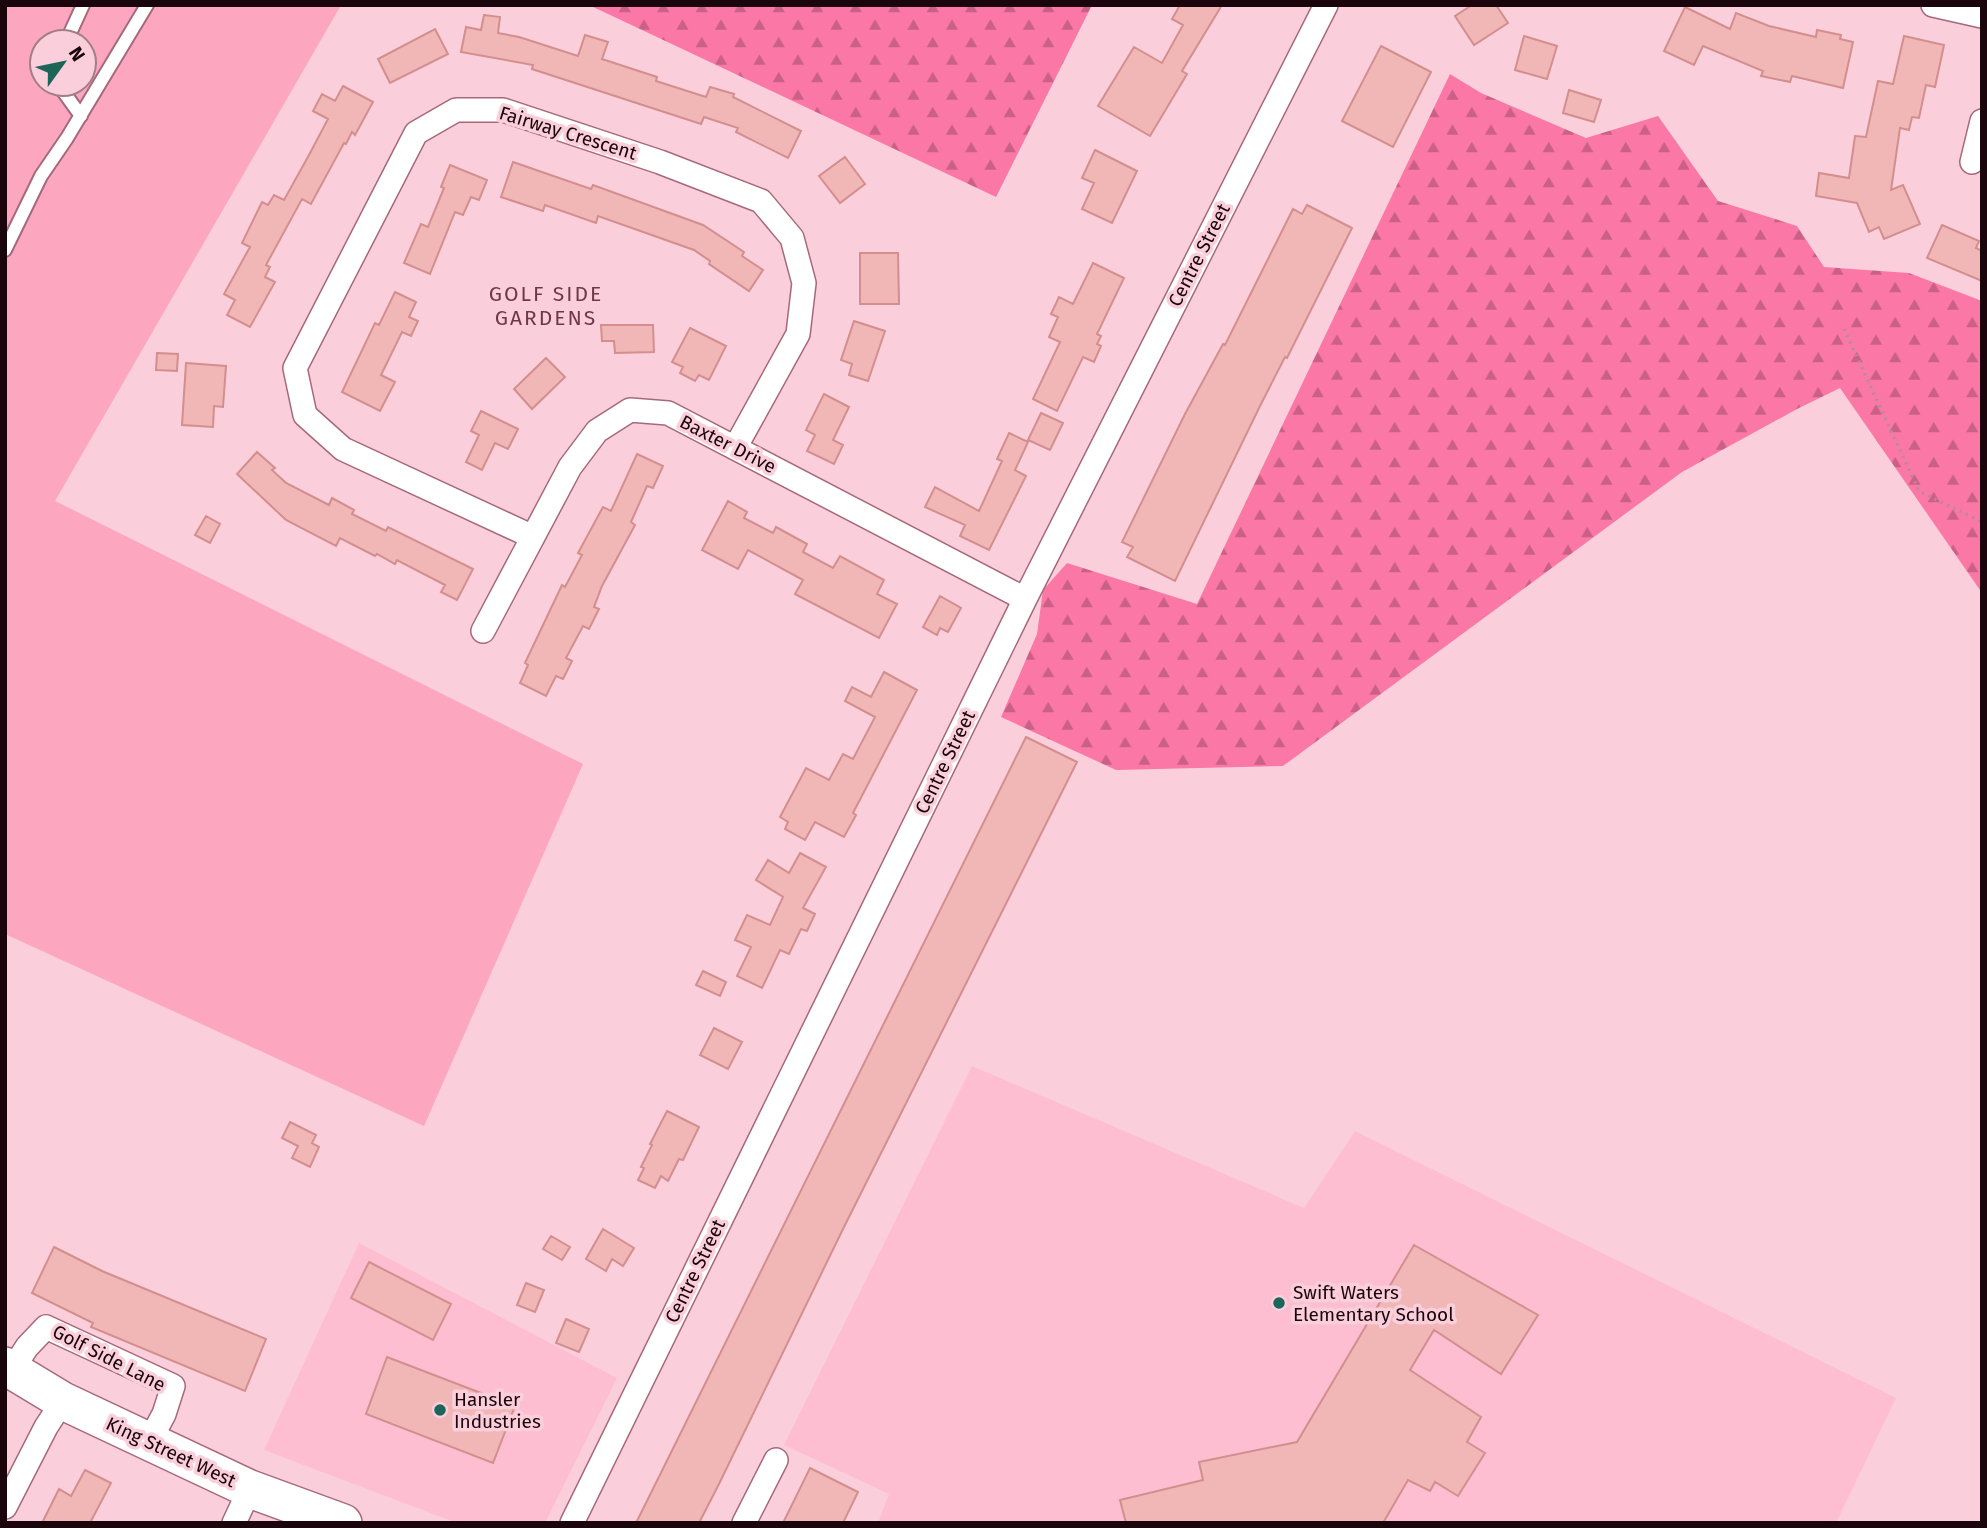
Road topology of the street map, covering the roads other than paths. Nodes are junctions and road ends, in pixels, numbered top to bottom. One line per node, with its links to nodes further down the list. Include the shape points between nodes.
1 (83, 5): 6 (lane)
2 (147, 5): 8 (lane)
3 (1326, 5): 14 (street, Centre Street)
4 (1933, 5): 5 (street)
5 (1982, 16)
6 (72, 28)
7 (68, 98): 8 (lane)
8 (82, 116): 11 (lane, via 41,176)
9 (1982, 121): 10 (street)
10 (1972, 162)
11 (5, 250)
12 (735, 447): 13 (street, Baxter Drive, via 668,413 629,410 590,440 570,467); 13 (street, Fairway Crescent, via 798,334 804,284 792,238 761,201 660,162 503,110 456,110 416,133 295,368 305,415 343,449); 14 (street, Baxter Drive)
13 (533, 537): 15 (street, Baxter Drive)
14 (1024, 599): 24 (street, Centre Street)
15 (483, 631)
16 (8, 1368): 17 (main road, King Street West); 18 (street, Golf Side Lane, via 46,1327 173,1385)
17 (63, 1401): 18 (main road, King Street West); 21 (street)
18 (149, 1441): 20 (main road, King Street West)
19 (776, 1460): 25 (street)
20 (250, 1489): 22 (street); 23 (main road, King Street West)
21 (5, 1507)
22 (234, 1523)
23 (343, 1523)
24 (572, 1523)
25 (744, 1523)

